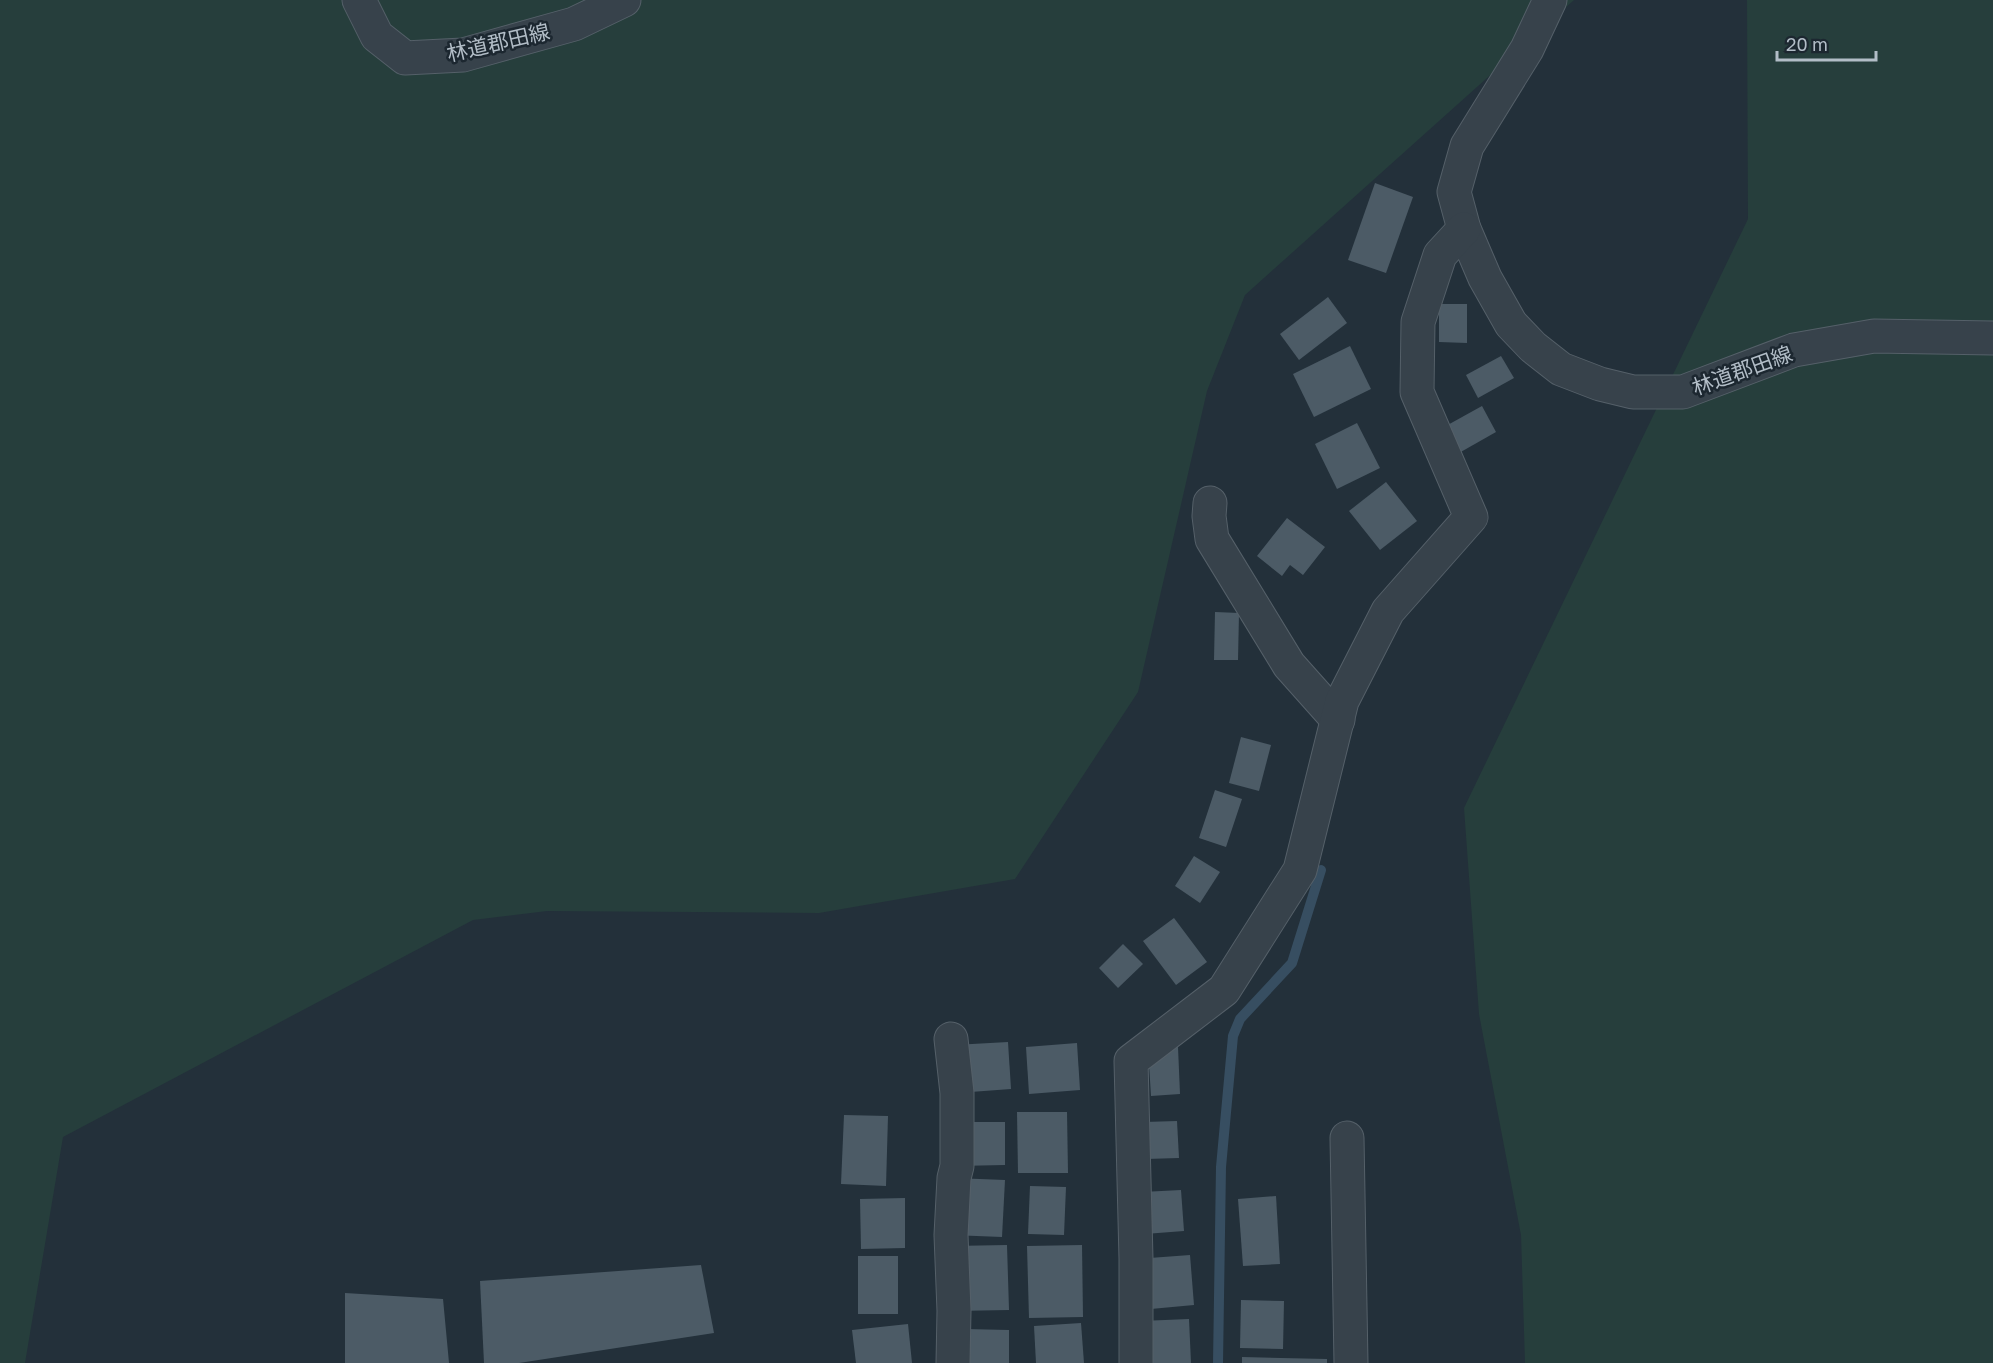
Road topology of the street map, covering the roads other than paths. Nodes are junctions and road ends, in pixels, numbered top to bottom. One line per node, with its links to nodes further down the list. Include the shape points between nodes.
1 (359, 0): 2 (street, 林道郡田線, via 377,36 405,58 463,54 574,24)
2 (624, 0)
3 (1550, 0): 4 (street, 林道郡田線, via 1527,48 1467,146 1454,192)
4 (1464, 229): 5 (street, 林道郡田線, via 1511,324 1533,347 1561,369 1633,392 1683,392 1794,350 1874,336); 7 (street, via 1440,255 1418,322 1417,392 1471,517 1388,611 1342,701)
5 (1993, 338)
6 (1210, 503): 7 (street, via 1212,539 1289,665)
7 (1338, 720): 11 (street, via 1300,870 1224,990 1131,1061)
8 (951, 1039): 10 (street, via 957,1093 957,1166 951,1235)
9 (1347, 1138): 12 (street)
10 (953, 1363)
11 (1136, 1363)
12 (1351, 1363)

